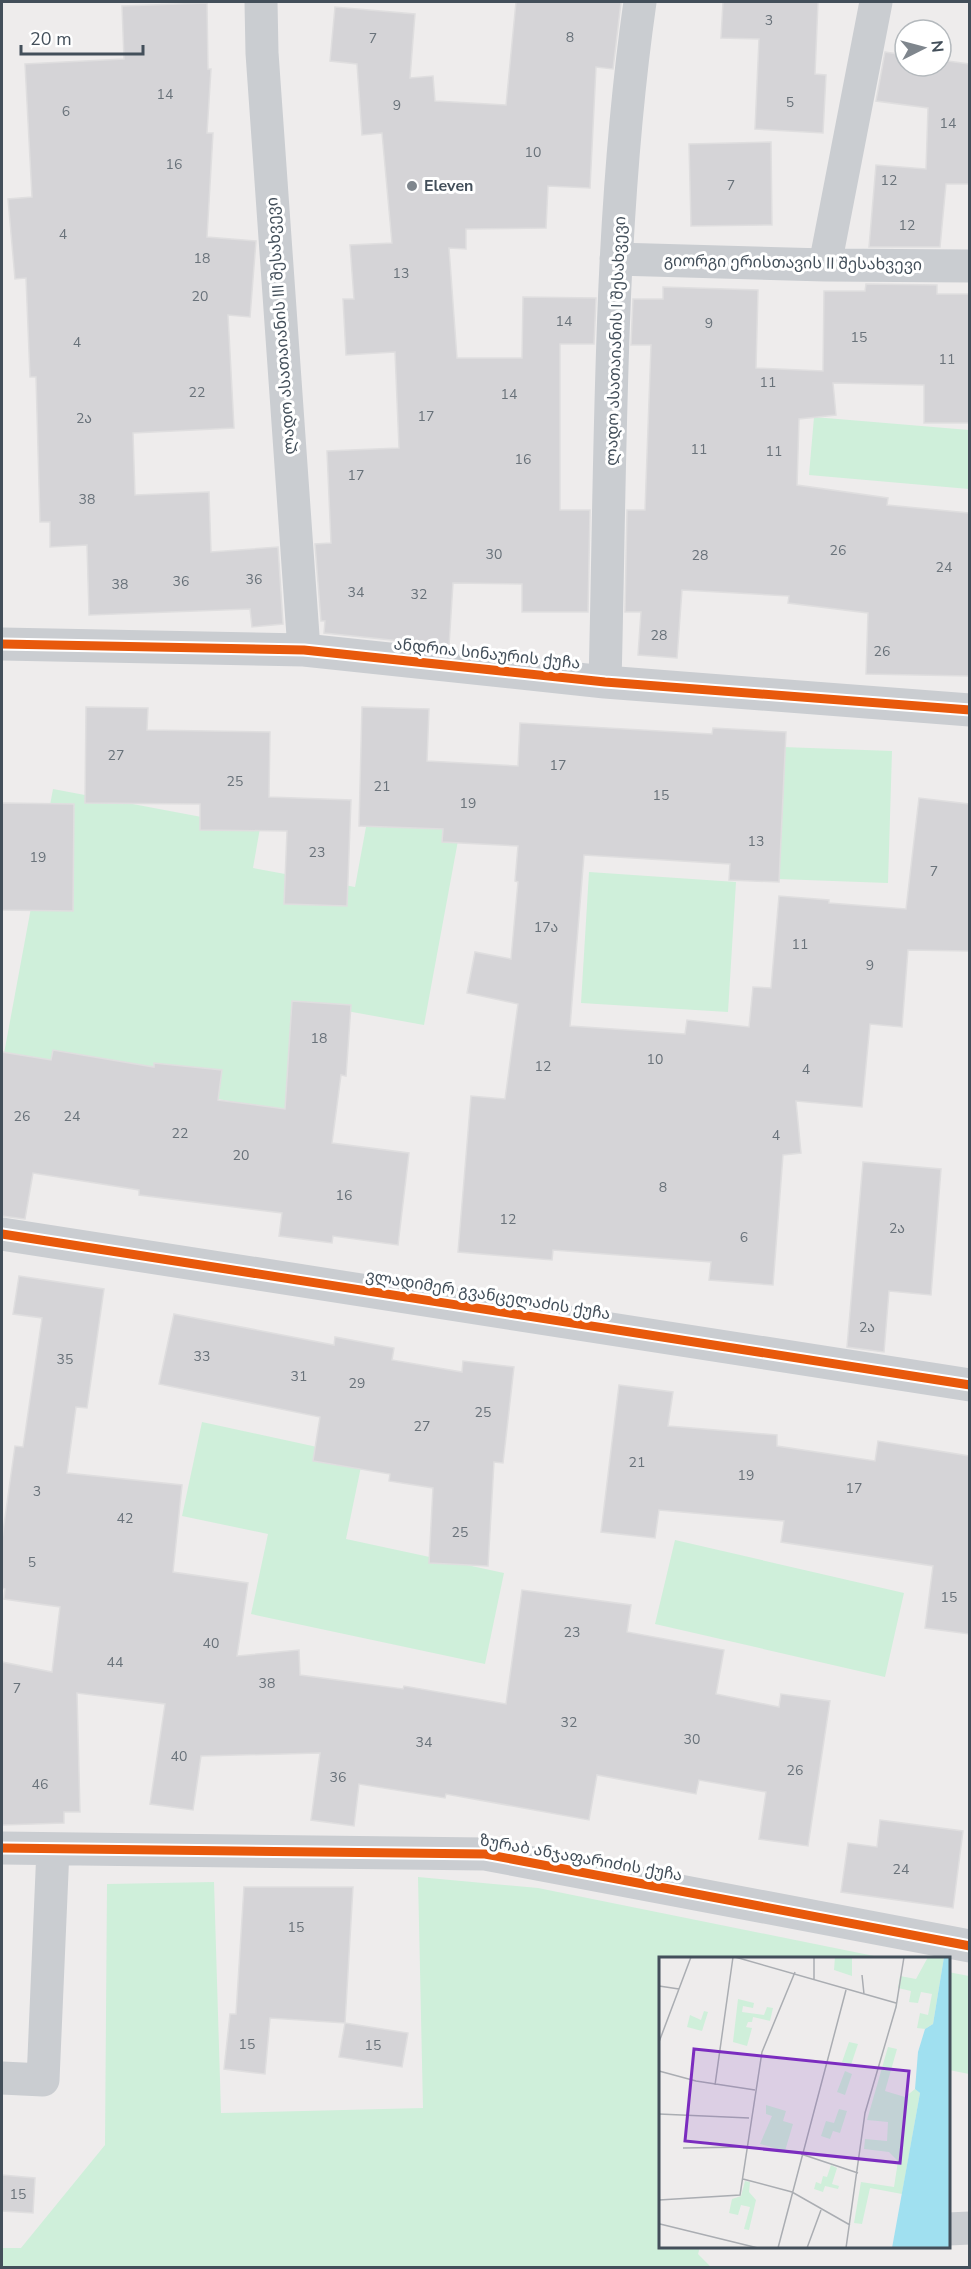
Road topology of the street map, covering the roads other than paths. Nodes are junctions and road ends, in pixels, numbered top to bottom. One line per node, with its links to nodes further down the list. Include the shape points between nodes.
1 (261, 2): 8 (street, ლადო ასათაიანის III შესახვევი)
2 (640, 2): 4 (street, ლადო ასათაიანის I შესახვევი)
3 (876, 2): 5 (street)
4 (616, 259): 5 (street, გიორგი ერისთავის II შესახვევი); 9 (street, ლადო ასათაიანის I შესახვევი)
5 (825, 265): 6 (street, გიორგი ერისთავის II შესახვევი)
6 (969, 266)
7 (2, 644): 8 (street, ანდრია სინაურის ქუჩა)
8 (304, 650): 9 (street, ანდრია სინაურის ქუჩა)
9 (606, 682): 10 (street, ანდრია სინაურის ქუჩა)
10 (969, 710)
11 (2, 1234): 12 (street, ვლადიმერ გვანცელაძის ქუჩა)
12 (969, 1385)
13 (2, 1848): 14 (street, ზურაბ ანჯაფარიძის ქუჩა)
14 (53, 1849): 15 (street, ზურაბ ანჯაფარიძის ქუჩა, via 485,1854); 16 (street, via 44,2080)
15 (969, 1946)
16 (2, 2078)
17 (969, 2228): 18 (street)
18 (950, 2229)

